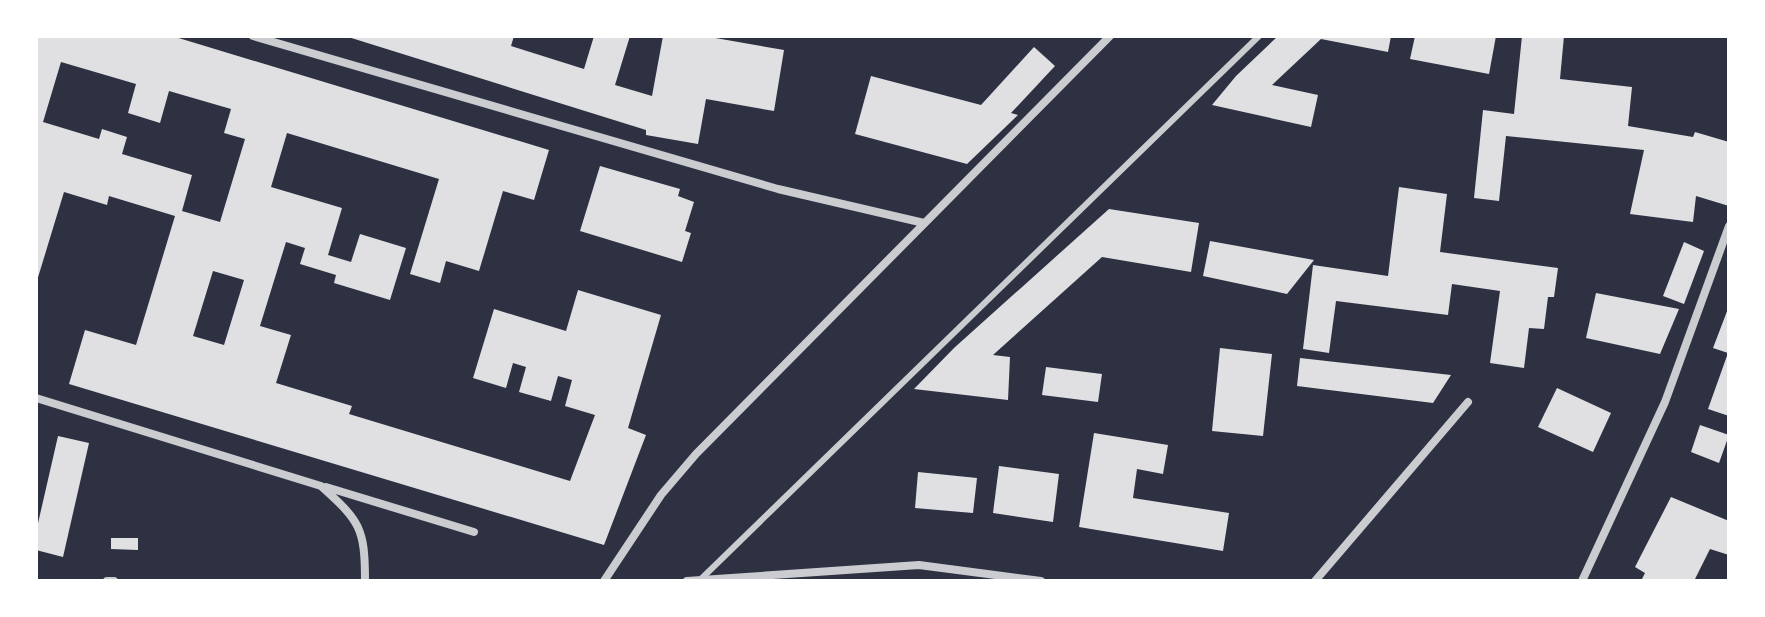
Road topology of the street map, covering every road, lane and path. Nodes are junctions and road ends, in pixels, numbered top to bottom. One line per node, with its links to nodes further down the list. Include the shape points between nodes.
1 (253, 36): 4 (street, via 778,189)
2 (1110, 36): 4 (street)
3 (1259, 36): 16 (lane)
4 (924, 223): 14 (street, via 696,454 661,495)
5 (1729, 226): 19 (street, via 1665,402)
6 (36, 398): 8 (street)
7 (1468, 402): 18 (street)
8 (321, 486): 9 (street); 13 (street, via 354,515 365,544)
9 (474, 532)
10 (994, 578): 16 (street, via 919,565); 17 (street)
11 (107, 581): 12 (street)
12 (114, 581)
13 (365, 581)
14 (604, 581)
15 (687, 581): 16 (street)
16 (700, 581)
17 (1041, 581)
18 (1315, 581)
19 (1582, 581)

